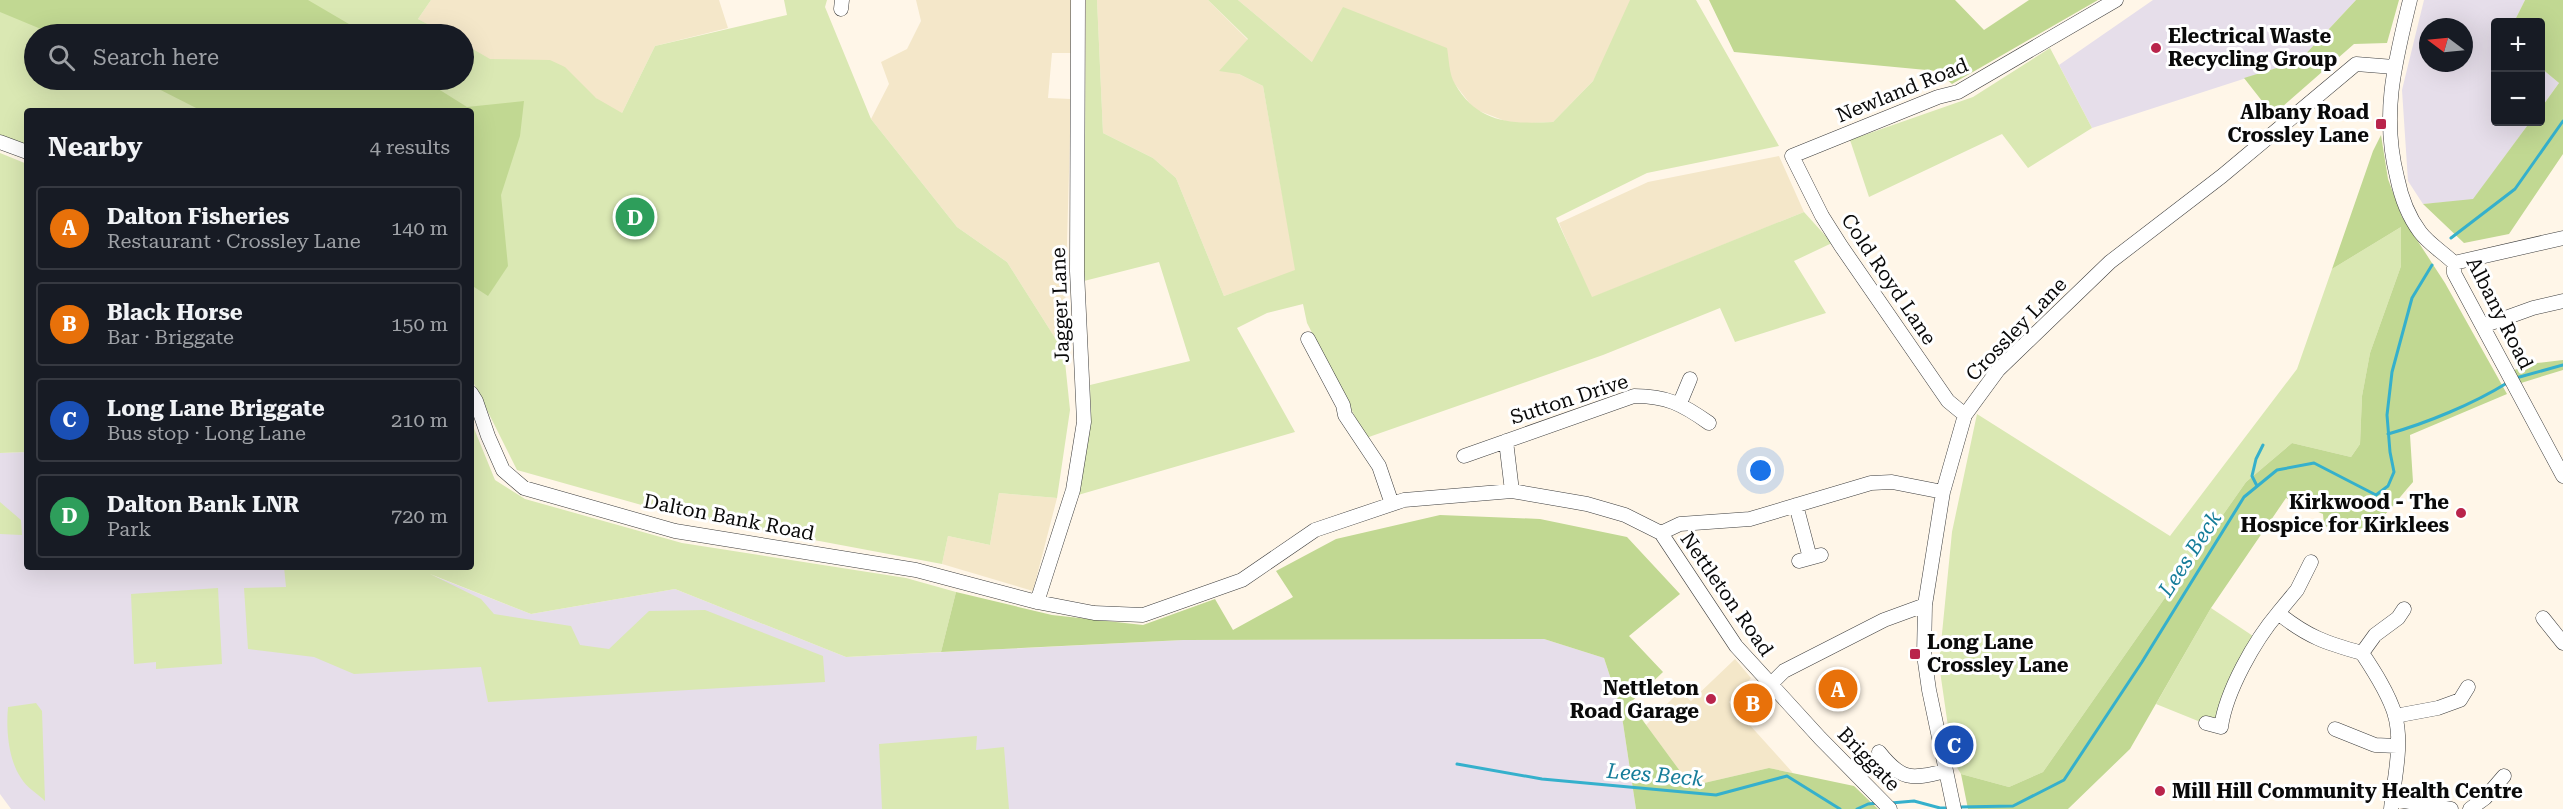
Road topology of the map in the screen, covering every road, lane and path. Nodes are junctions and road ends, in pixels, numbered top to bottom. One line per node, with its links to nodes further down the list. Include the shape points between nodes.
1 (1078, 0): 28 (street, Jagger Lane, via 1077,271 1084,422 1073,489)
2 (2116, 0): 7 (street, Newland Road, via 1958,92)
3 (2410, 0): 4 (street, Albany Road)
4 (2394, 67): 9 (street, Albany Road, via 2389,129 2403,201 2420,233); 16 (street, Crossley Lane, via 2356,64 2222,176 2110,262 1998,370)
5 (0, 142): 6 (street)
6 (24, 151)
7 (1792, 156): 16 (street, Cold Royd Lane, via 1841,246 1948,401)
8 (2563, 238): 9 (street)
9 (2454, 263): 11 (street, Albany Road, via 2454,273)
10 (2563, 301): 11 (street)
11 (2483, 326): 20 (street, Albany Road)
12 (1308, 339): 23 (street, via 1345,415 1379,466)
13 (1690, 379): 15 (street)
14 (474, 397): 28 (street, Dalton Bank Road, via 503,470 524,488 675,531 916,570)
15 (1680, 403): 17 (street, Sutton Drive); 18 (street, Sutton Drive, via 1654,396 1634,396)
16 (1965, 415): 22 (street, Crossley Lane)
17 (1709, 423)
18 (1506, 441): 19 (street, Sutton Drive); 21 (street, Sutton Drive)
19 (1464, 456)
20 (2563, 476)
21 (1512, 491): 23 (street, Nettleton Road); 25 (street, Nettleton Road, via 1587,504 1625,515)
22 (1942, 492): 24 (street, via 1892,482 1871,483); 29 (street, Crossley Lane)
23 (1392, 504): 28 (street, Nettleton Road, via 1315,530 1242,580 1143,615 1094,613)
24 (1796, 505): 25 (street, via 1750,519 1680,524); 26 (street)
25 (1661, 533): 35 (street, Nettleton Road, via 1736,646)
26 (1810, 558)
27 (2311, 562): 31 (street, via 2297,590)
28 (1037, 602)
29 (1925, 604): 35 (street, via 1884,620 1784,671); 42 (street, Crossley Lane, via 1924,655)
30 (2404, 609): 34 (street, via 2375,635)
31 (2278, 614): 34 (street, via 2319,641); 38 (street, via 2262,632 2238,678 2221,727)
32 (2543, 618): 33 (street)
33 (2563, 643)
34 (2362, 653): 37 (street)
35 (1770, 685): 45 (street, Briggate)
36 (2468, 687): 37 (street, via 2460,700)
37 (2395, 716): 40 (street)
38 (2206, 723)
39 (2335, 729): 40 (street, via 2376,745)
40 (2397, 746): 44 (street)
41 (1879, 752): 42 (street, via 1891,768 1904,776 1922,777)
42 (1945, 771): 46 (street, Crossley Lane)
43 (2504, 776): 48 (street)
44 (2391, 804): 47 (street)
45 (1890, 809)
46 (1954, 809)
47 (2451, 809)
48 (2470, 809)

